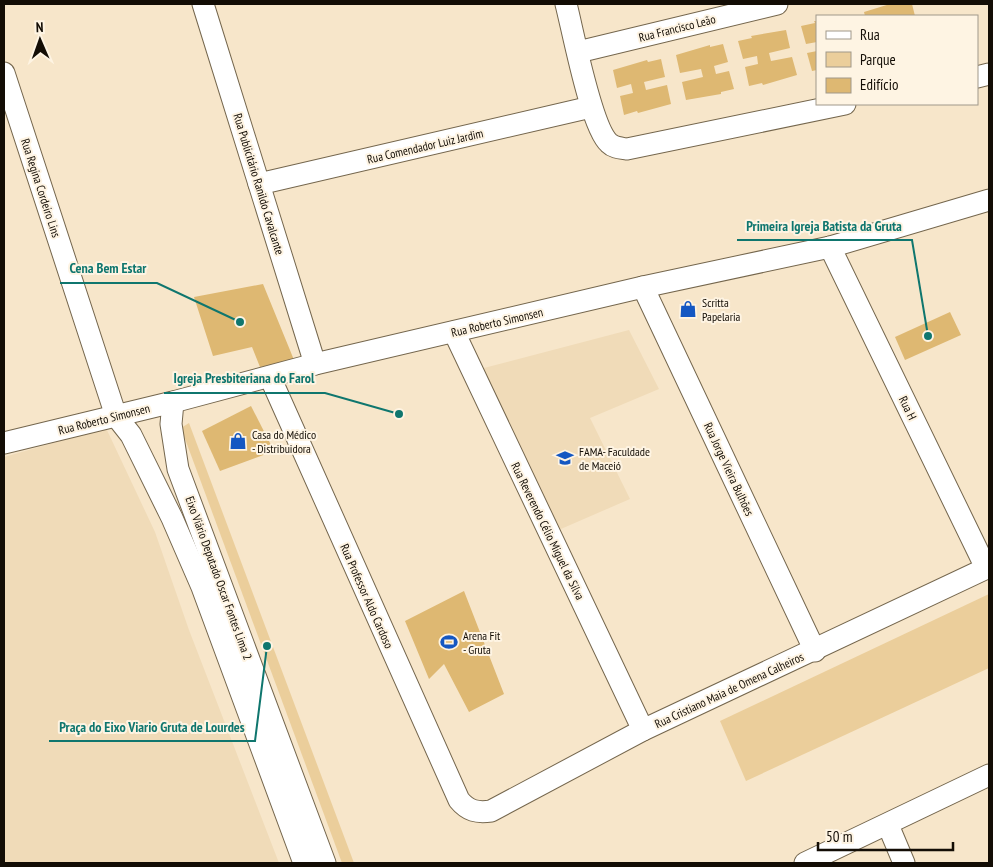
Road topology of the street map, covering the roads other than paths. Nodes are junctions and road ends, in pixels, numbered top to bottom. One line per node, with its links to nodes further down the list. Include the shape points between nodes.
1 (203, 4): 8 (street, Rua Publicitário Ranildo Cavalcante)
2 (566, 4): 4 (street)
3 (777, 4): 4 (street, Rua Francisco Leão)
4 (578, 52): 7 (street)
5 (4, 73): 16 (street, Rua Regina Cordeiro Lins)
6 (840, 105): 7 (street, via 627,149 609,144)
7 (591, 107): 8 (street, Rua Comendador Luiz Jardim)
8 (259, 184): 13 (street, Rua Publicitário Ranildo Cavalcante)
9 (989, 200): 10 (street, Rua Roberto Simonsen)
10 (830, 247): 11 (street, Rua Roberto Simonsen); 18 (street, Rua H)
11 (643, 287): 12 (street, Rua Roberto Simonsen); 19 (street, Rua Jorge Vieira Bulhões)
12 (454, 332): 13 (street, Rua Roberto Simonsen); 20 (street, Rua Reverendo Célio Miguel da Silva)
13 (315, 364): 14 (street, Rua Roberto Simonsen)
14 (270, 377): 15 (street, Rua Roberto Simonsen); 22 (street, Rua Professor Aldo Cardoso, via 459,800)
15 (173, 402): 16 (street, Rua Roberto Simonsen); 25 (street, Eixo Viário Deputado Oscar Fontes Lima 2, via 171,424 178,469)
16 (116, 416): 17 (street, Rua Roberto Simonsen); 24 (street, Eixo Viário Deputado Oscar Fontes Lima 2, via 133,440 202,587)
17 (4, 443)
18 (988, 568): 19 (street, Rua Cristiano Maia de Omena Calheiros)
19 (815, 651): 20 (street, Rua Cristiano Maia de Omena Calheiros)
20 (643, 730): 22 (street, Rua Cristiano Maia de Omena Calheiros, via 490,811 479,813)
21 (989, 775): 23 (street)
22 (470, 810)
23 (888, 825): 26 (street); 27 (street)
24 (304, 863)
25 (325, 863)
26 (805, 863)
27 (904, 863)

